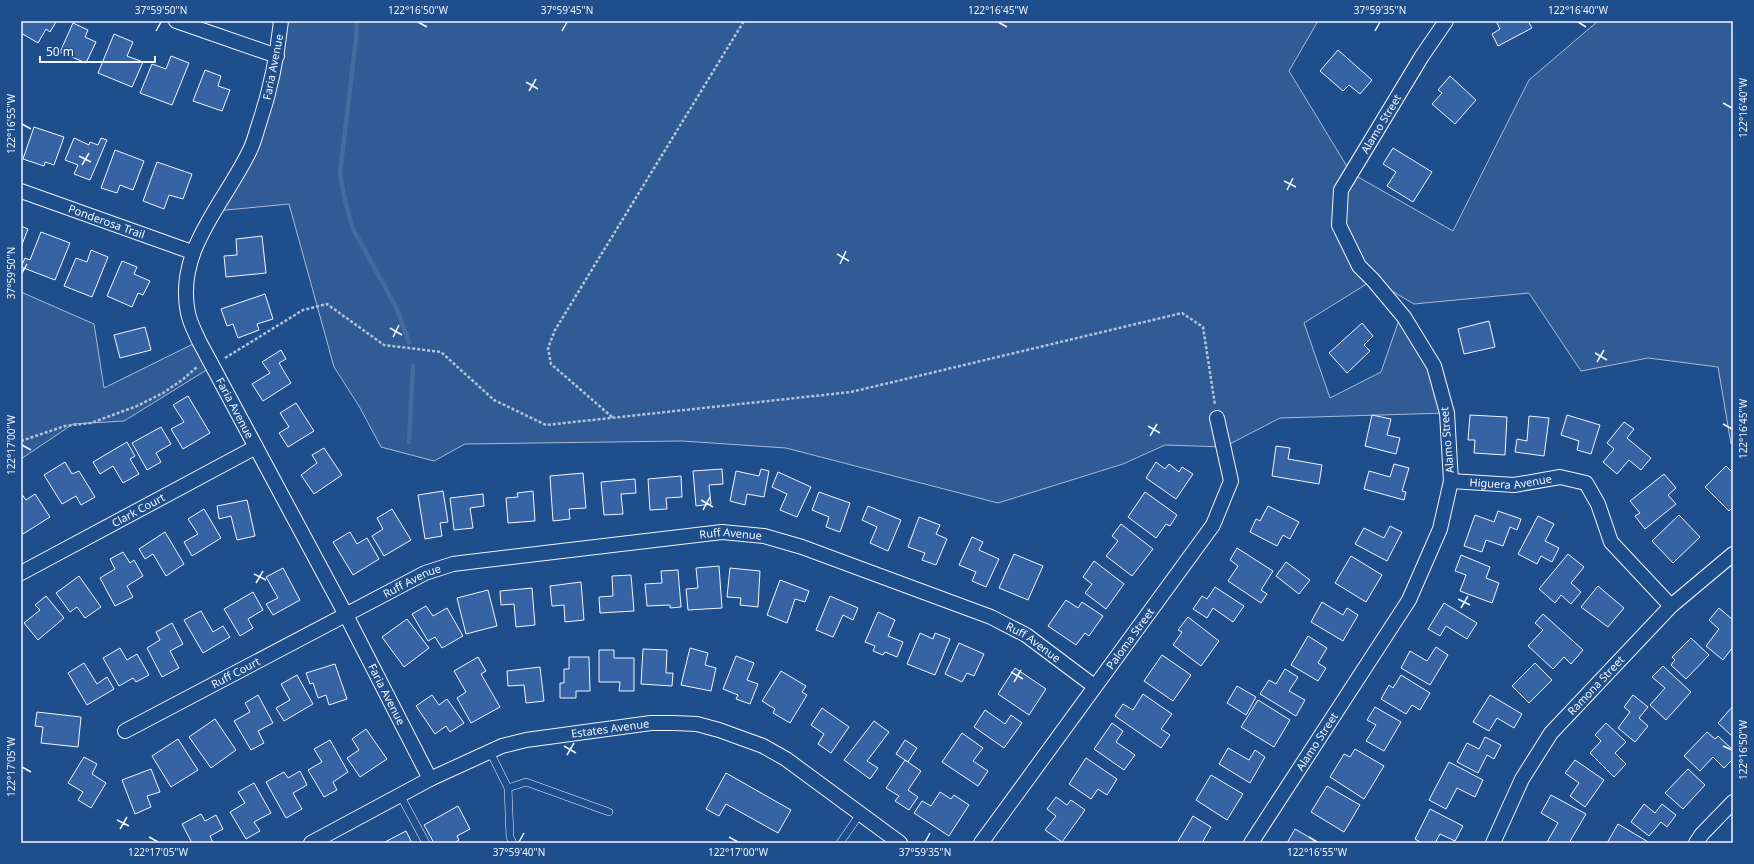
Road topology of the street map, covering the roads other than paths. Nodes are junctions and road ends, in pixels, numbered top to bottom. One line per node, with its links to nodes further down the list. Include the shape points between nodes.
1 (176, 21): 4 (street)
2 (281, 21): 4 (street, Faria Avenue)
3 (1446, 21): 9 (street, Alamo Street, via 1341,190 1339,225 1359,266 1404,317 1434,366 1447,413)
4 (277, 56): 6 (street, Faria Avenue, via 270,92 250,149)
5 (21, 191): 6 (street, Ponderosa Trail)
6 (192, 252): 8 (street, Faria Avenue, via 186,280 188,313 199,341)
7 (1217, 418): 14 (street, Paloma Street, via 1231,481 1213,524)
8 (256, 447): 11 (street, Clark Court); 13 (street, Faria Avenue)
9 (1451, 481): 12 (street, Higuera Avenue, via 1514,485 1560,477 1586,483 1598,504 1611,542); 29 (street, Alamo Street, via 1440,529 1409,600)
10 (1733, 554): 12 (street, Ramona Street)
11 (21, 572)
12 (1671, 606): 30 (street, Ramona Street, via 1551,733 1522,779)
13 (346, 616): 14 (street, Ruff Avenue, via 425,573 453,564 722,532 764,536 802,547 991,617 1026,635); 15 (street, Ruff Court); 17 (street, Faria Avenue)
14 (1094, 686): 28 (street, Paloma Street)
15 (126, 731)
16 (490, 752): 17 (street, Estates Avenue); 18 (lane); 22 (street, Estates Avenue, via 526,740 612,728 652,723 697,724 741,737 786,759)
17 (430, 779): 19 (street, Estates Avenue)
18 (508, 788): 21 (lane, via 526,782); 25 (lane, via 510,837)
19 (400, 795): 23 (street, Estates Avenue); 24 (lane)
20 (1733, 802): 31 (street)
21 (609, 812)
22 (860, 814): 26 (lane); 27 (street, Estates Avenue)
23 (311, 843)
24 (426, 843)
25 (514, 843)
26 (840, 843)
27 (900, 843)
28 (981, 843)
29 (1251, 843)
30 (1493, 843)
31 (1696, 843)

